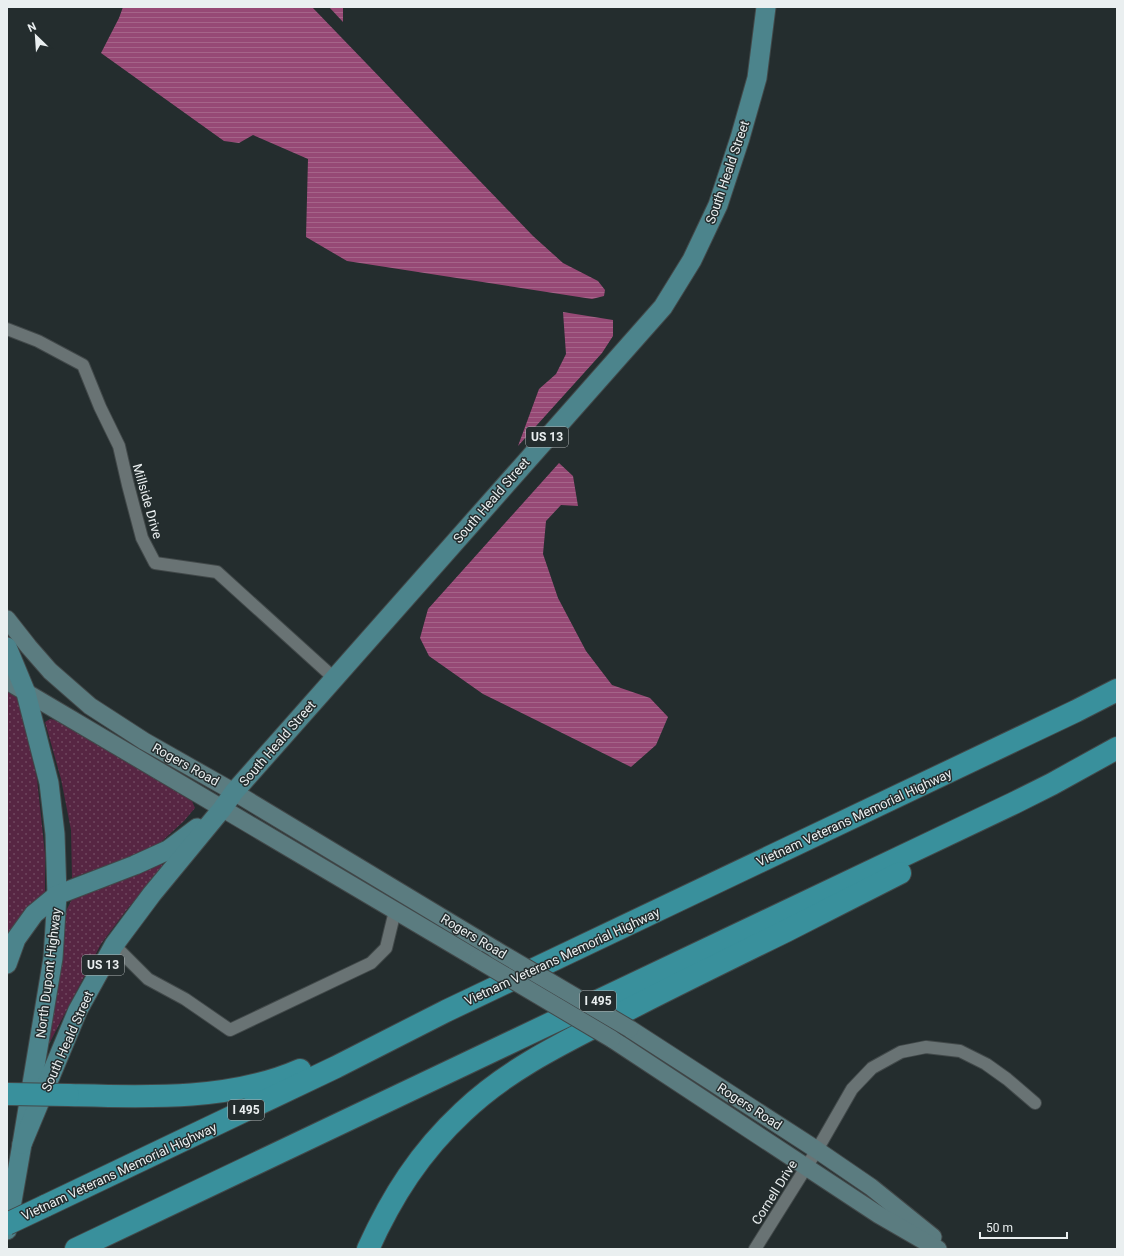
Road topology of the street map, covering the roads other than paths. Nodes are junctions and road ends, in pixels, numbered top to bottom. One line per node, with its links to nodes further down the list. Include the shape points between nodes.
1 (766, 7): 5 (main road, South Heald Street / US 13, via 757,78 718,205 692,260 663,307)
2 (7, 328): 5 (street, Millside Drive, via 82,364 119,446 142,538 155,563 217,572)
3 (7, 618): 11 (street, Rogers Road, via 50,671 90,706 144,741)
4 (7, 647): 8 (main road, North Dupont Highway)
5 (334, 678): 11 (main road, South Heald Street / US 13)
6 (7, 681): 8 (street, Rogers Road)
7 (1117, 690): 17 (highway, Vietnam Veterans Memorial Highway / I 495)
8 (26, 693): 12 (street, Rogers Road); 13 (main road, North Dupont Highway, via 50,783)
9 (1117, 748): 10 (highway, I 495)
10 (1052, 784): 25 (highway, I 495); 26 (highway, via 984,832 676,985 538,1057 506,1077 464,1111 426,1152 390,1204)
11 (234, 792): 12 (main road, South Heald Street / US 13); 21 (street, Rogers Road, bridge, via 630,1029)
12 (222, 809): 13 (main road, South Heald Street / US 13, via 168,850); 14 (street, Rogers Road); 15 (main road, South Heald Street / US 13)
13 (57, 895): 16 (main road, South Heald Street / US 13, via 34,914 16,939); 20 (main road, North Dupont Highway, via 52,958)
14 (395, 911): 15 (street, via 386,948 371,962 230,1030 185,998 148,979); 22 (street, Rogers Road, bridge, via 612,1039)
15 (114, 944): 20 (main road, South Heald Street / US 13, via 78,1010)
16 (7, 964)
17 (446, 1011): 18 (highway, bridge, via 290,1074 256,1085 172,1095); 23 (highway, Vietnam Veterans Memorial Highway / I 495, bridge, via 336,1068)
18 (7, 1094)
19 (1035, 1103): 21 (street, Cornell Drive, via 986,1064 960,1051 926,1047 901,1052 872,1068 852,1089)
20 (22, 1144): 24 (main road, North Dupont Highway / US 13)
21 (817, 1150): 22 (street, Cornell Drive); 29 (street, Rogers Road, via 871,1187)
22 (806, 1167): 27 (street, Cornell Drive); 28 (street, Rogers Road, via 879,1215)
23 (7, 1224)
24 (7, 1230)
25 (76, 1249)
26 (368, 1249)
27 (755, 1249)
28 (938, 1249)
29 (949, 1249)

